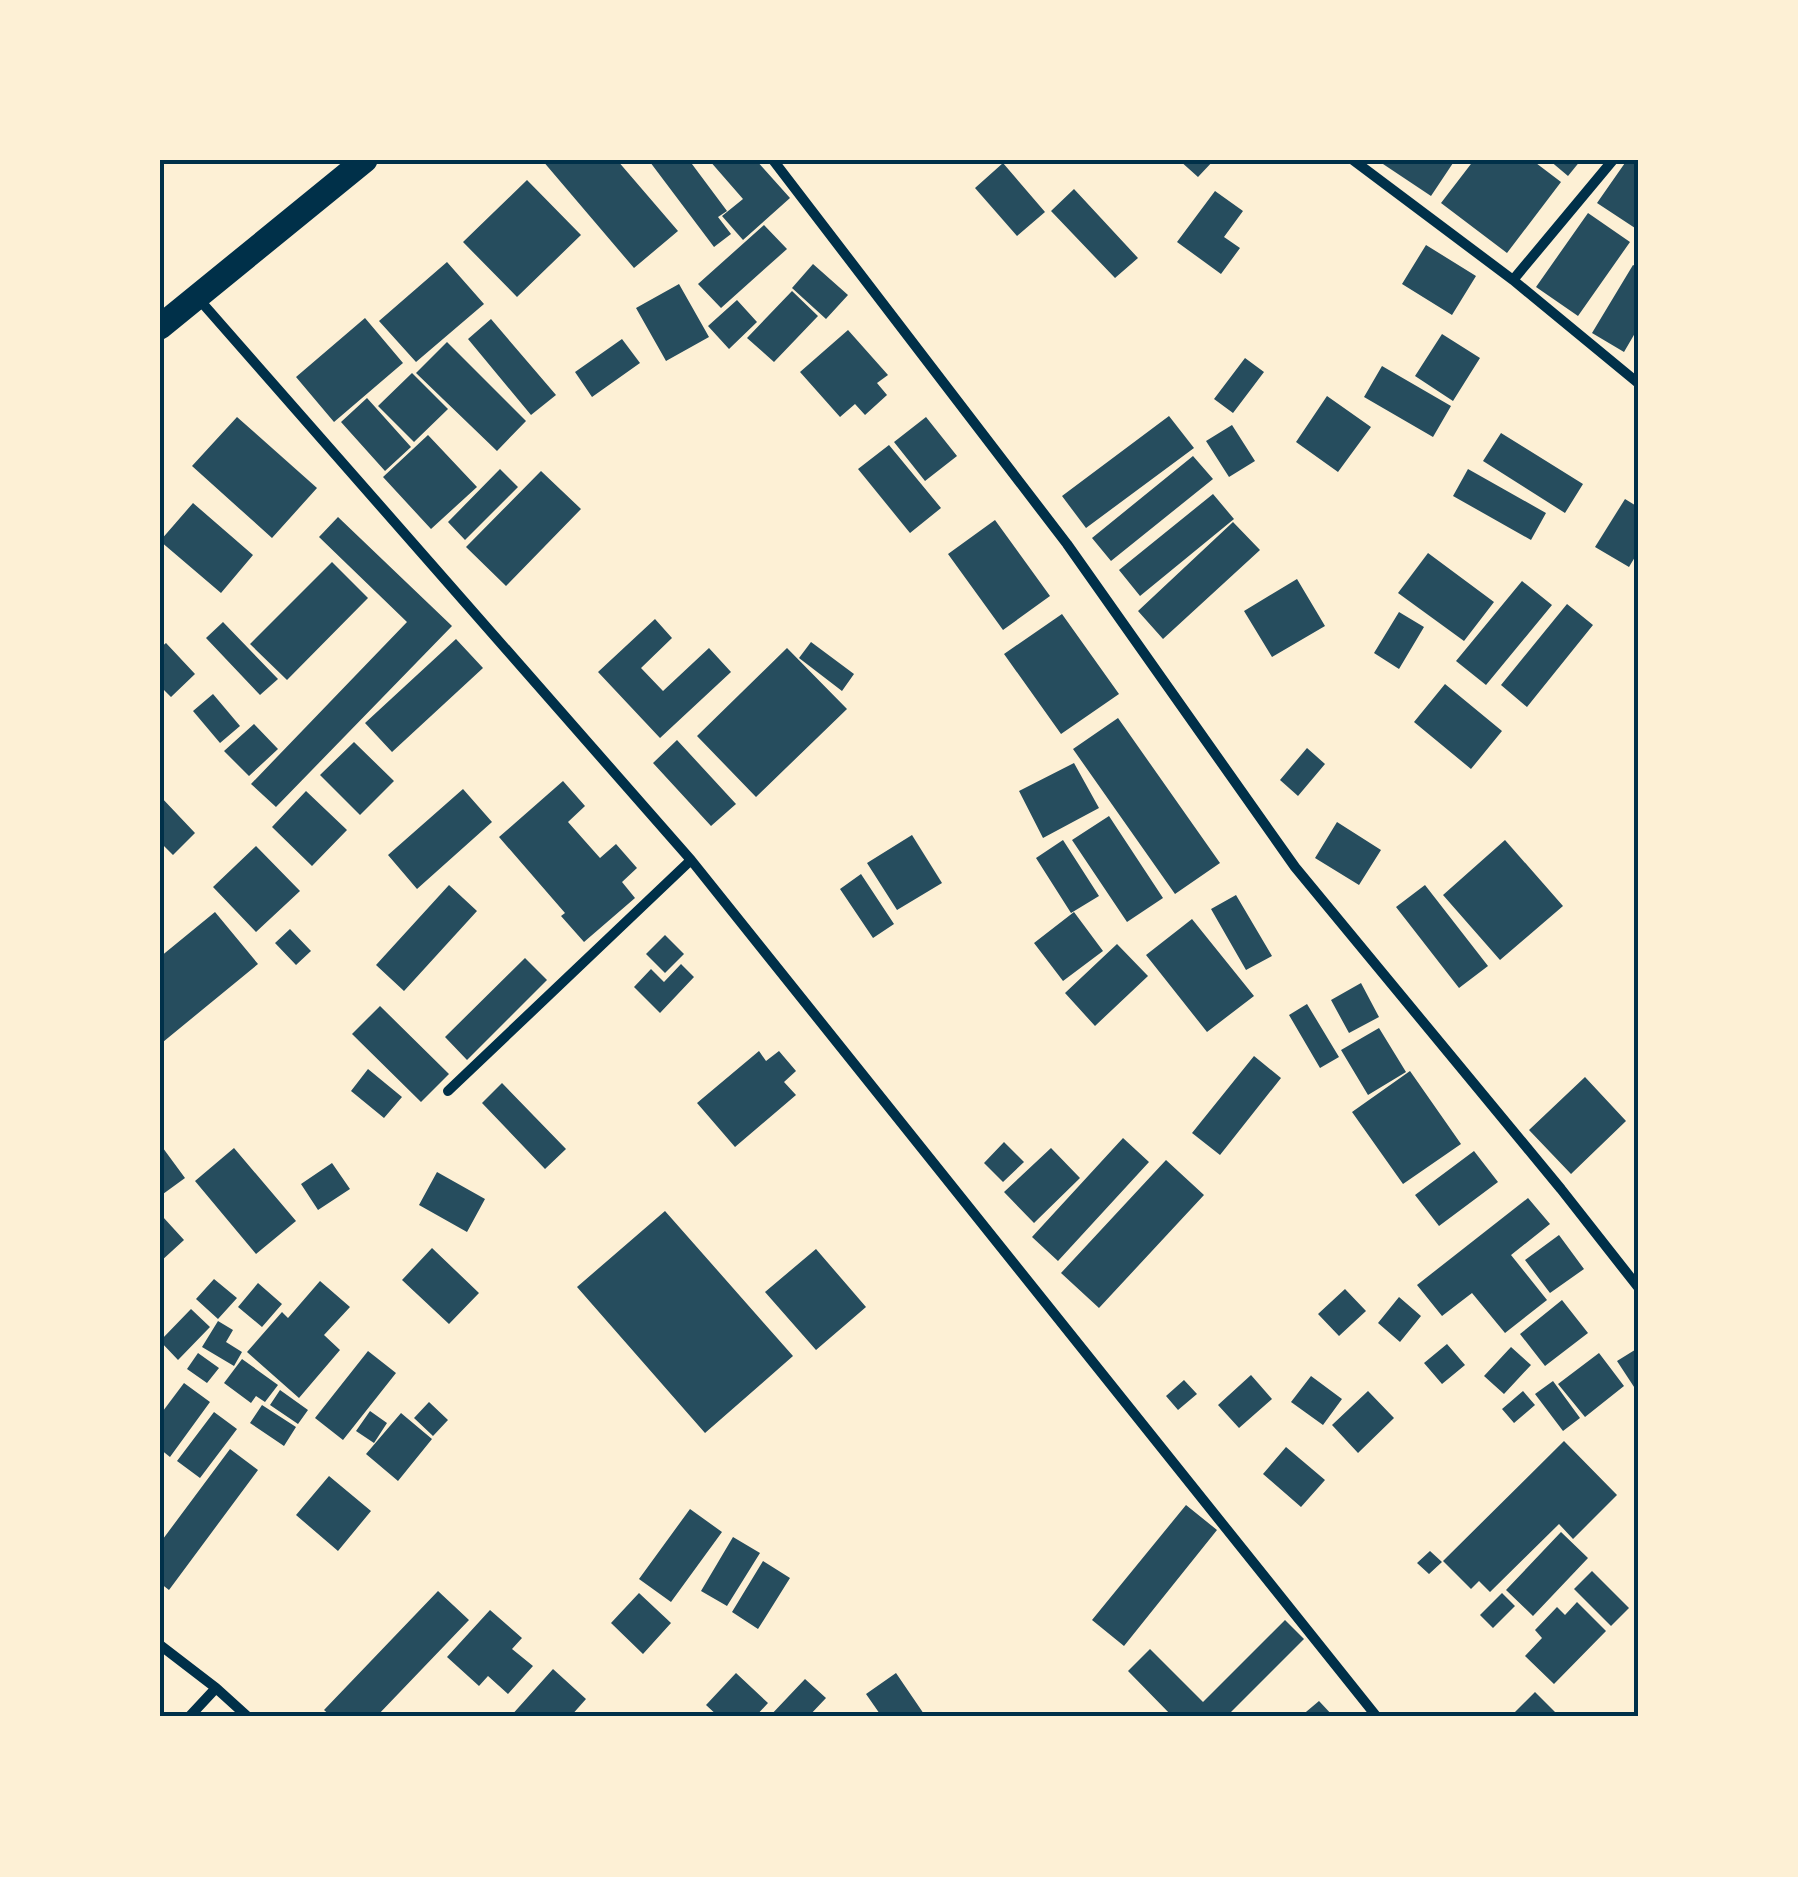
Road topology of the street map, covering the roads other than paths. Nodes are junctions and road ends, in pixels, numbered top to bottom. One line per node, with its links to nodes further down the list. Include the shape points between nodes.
1 (364, 160): 6 (main road)
2 (773, 160): 11 (street, via 1067,544 1296,866)
3 (1353, 160): 5 (street)
4 (1613, 160): 5 (street)
5 (1513, 280): 8 (street)
6 (197, 296): 7 (main road); 9 (street)
7 (160, 327)
8 (1638, 383)
9 (691, 860): 10 (street); 16 (street)
10 (448, 1091)
11 (1638, 1286)
12 (160, 1645): 13 (street)
13 (216, 1688): 14 (street); 15 (street)
14 (189, 1717)
15 (248, 1717)
16 (1378, 1717)

